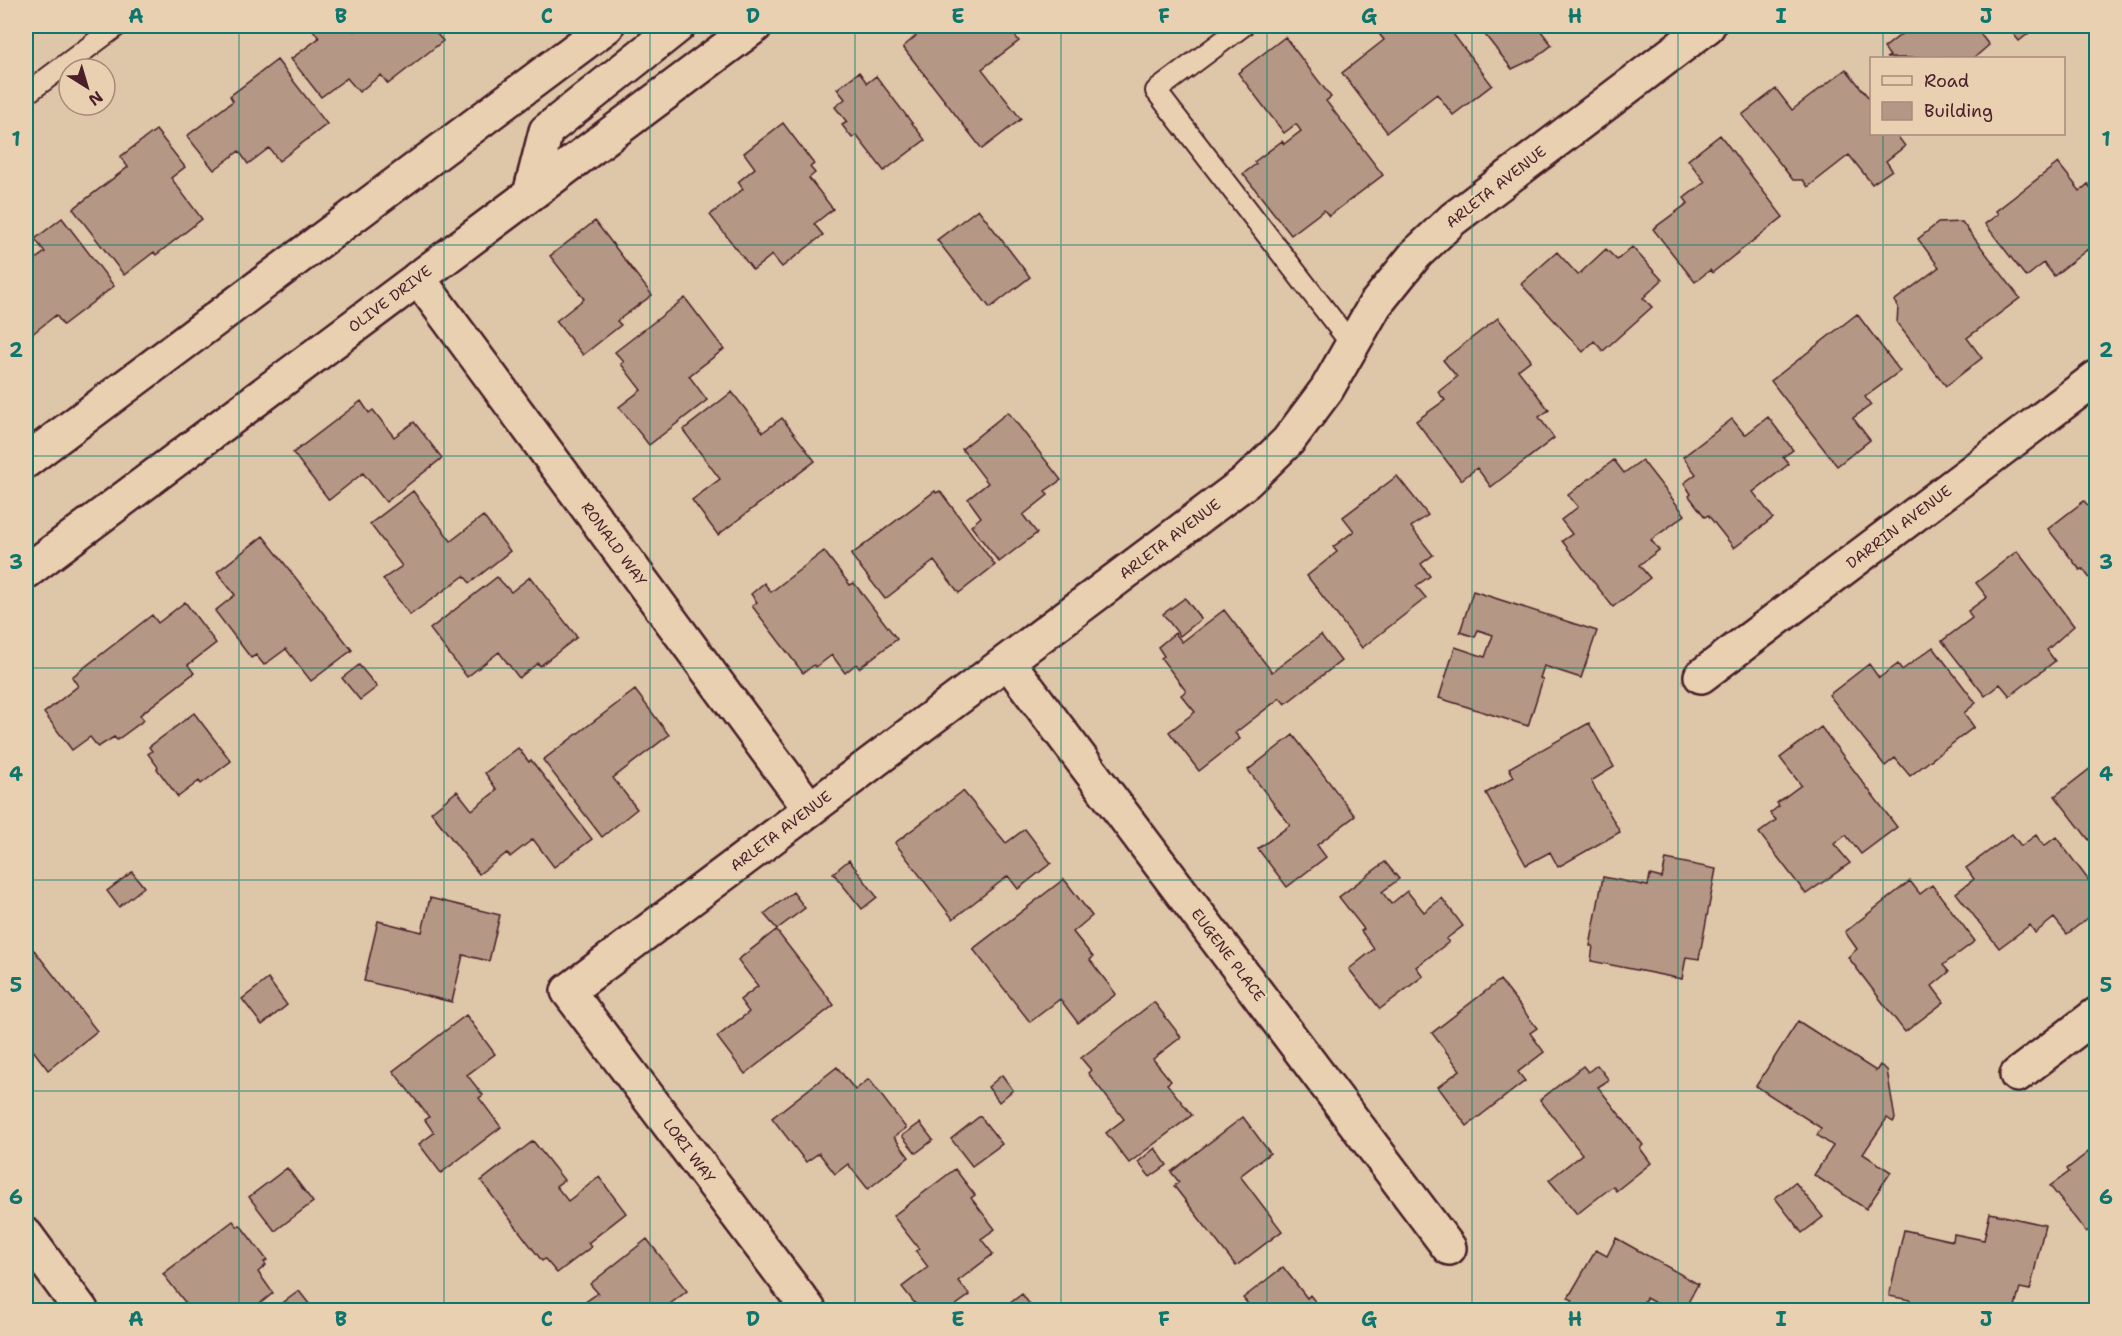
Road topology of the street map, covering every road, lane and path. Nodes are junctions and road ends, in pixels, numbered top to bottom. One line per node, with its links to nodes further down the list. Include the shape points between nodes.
1 (117, 26): 7 (lane)
2 (607, 26): 12 (street)
3 (678, 26): 8 (street, via 546,131)
4 (756, 26): 8 (street, OLIVE DRIVE)
5 (1242, 26): 10 (lane, via 1156,91)
6 (1708, 26): 10 (street, ARLETA AVENUE, via 1453,219 1416,254 1375,305)
7 (26, 94)
8 (530, 194): 9 (street, OLIVE DRIVE)
9 (418, 278): 13 (street, OLIVE DRIVE); 16 (street, RONALD WAY)
10 (1352, 345): 14 (street, ARLETA AVENUE, via 1327,389 1288,441 1247,482)
11 (2097, 378): 15 (street, DARRIN AVENUE)
12 (26, 461)
13 (26, 572)
14 (1008, 662): 16 (street, ARLETA AVENUE); 21 (street, EUGENE PLACE)
15 (1701, 676)
16 (810, 809): 17 (street, ARLETA AVENUE)
17 (568, 991): 23 (street, LORI WAY)
18 (2097, 1015): 19 (street)
19 (2017, 1075)
20 (26, 1235): 22 (street)
21 (1449, 1248)
22 (81, 1311)
23 (809, 1311)

